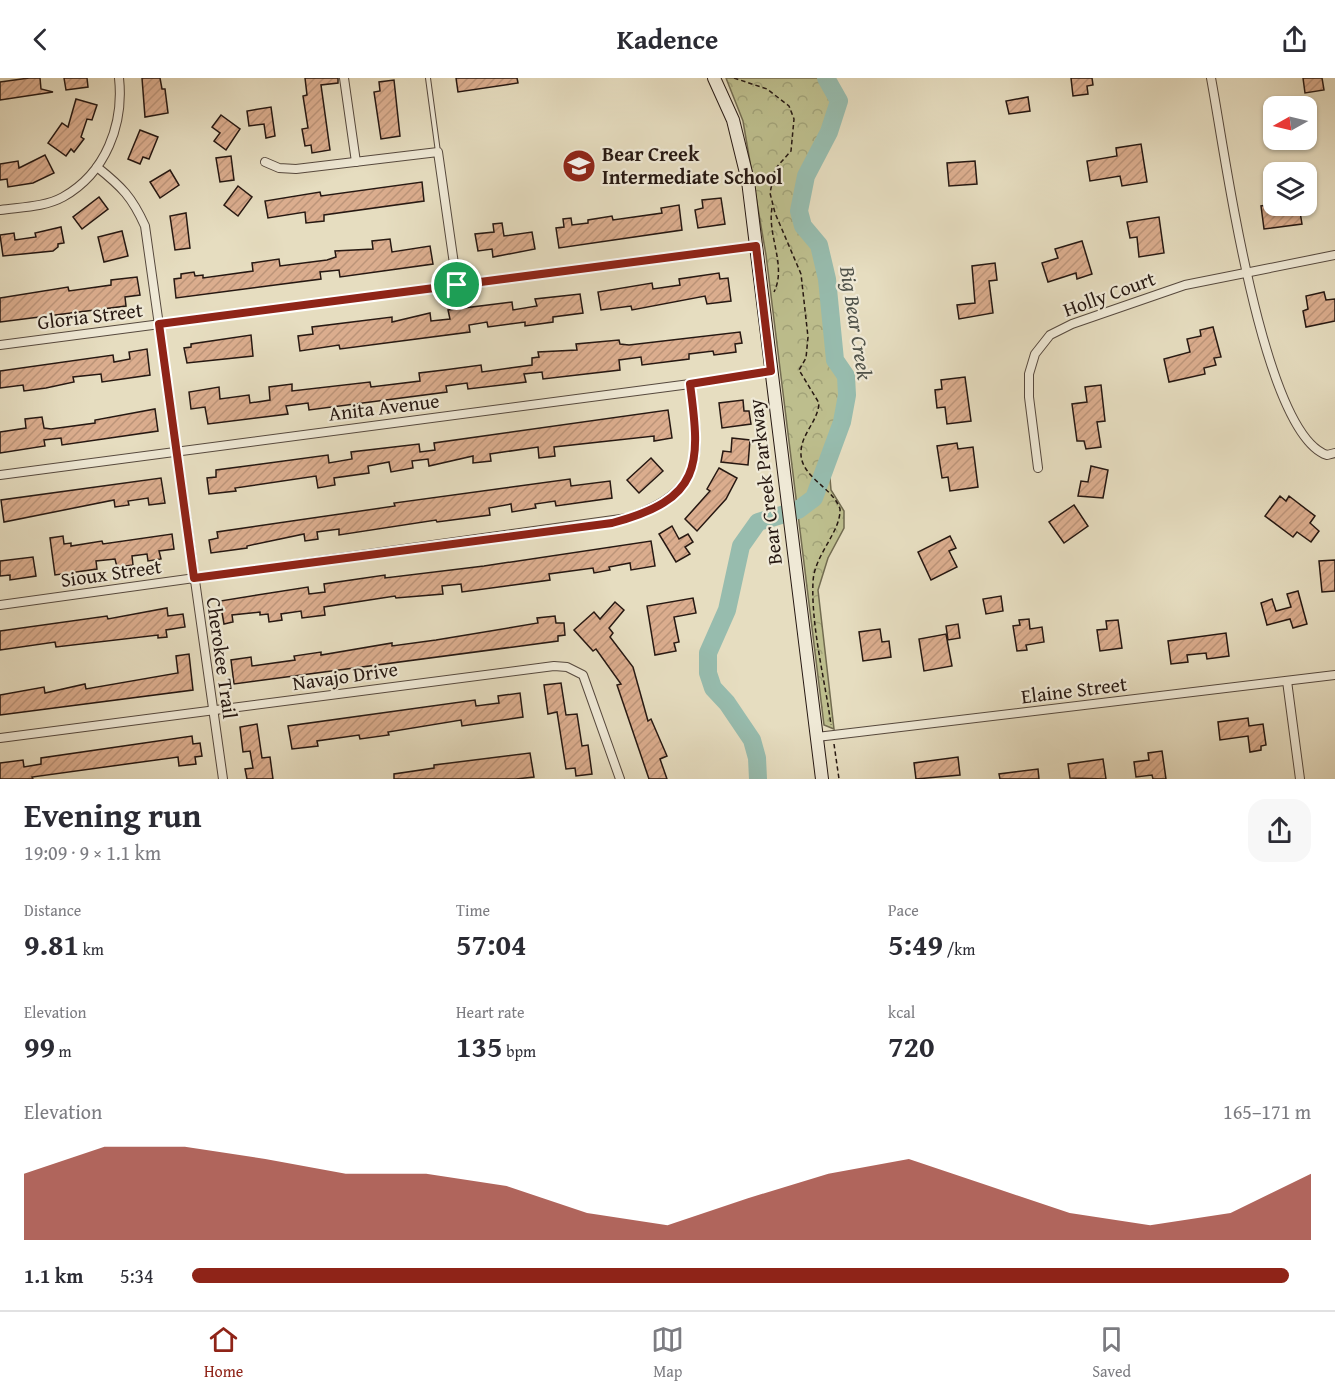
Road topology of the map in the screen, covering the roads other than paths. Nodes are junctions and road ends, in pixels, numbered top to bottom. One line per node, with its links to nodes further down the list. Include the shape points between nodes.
1 (119, 78): 9 (street, via 117,124)
2 (344, 78): 8 (street)
3 (428, 78): 6 (lane)
4 (714, 78): 11 (main road, Bear Creek Parkway, via 742,151)
5 (1211, 78): 13 (street)
6 (438, 152): 8 (street); 14 (street)
7 (265, 162): 8 (street, via 296,169)
8 (356, 162)
9 (97, 167): 10 (street, via 63,197 44,204); 15 (street, Cherokee Trail, via 133,200 145,226)
10 (0, 210)
11 (756, 246): 14 (street, Gloria Street); 17 (main road, Bear Creek Parkway)
12 (1335, 255): 13 (street, Holly Court)
13 (1247, 271): 20 (street, via 1264,345 1282,396 1315,448 1327,455); 21 (street, Holly Court, via 1149,296 1050,335 1035,354 1029,374)
14 (457, 285): 15 (street, Gloria Street)
15 (159, 324): 16 (street, Gloria Street); 19 (street, Cherokee Trail)
16 (0, 345)
17 (771, 371): 18 (street, Anita Avenue); 28 (main road, Bear Creek Parkway)
18 (690, 384): 19 (street, Anita Avenue); 23 (street, Sioux Street, via 696,434 693,469 673,496 641,514 612,523)
19 (177, 451): 22 (street, Anita Avenue); 23 (street, Cherokee Trail)
20 (1335, 453)
21 (1038, 468)
22 (0, 475)
23 (194, 578): 24 (street, Sioux Street); 27 (street, Cherokee Trail)
24 (0, 605)
25 (1335, 675): 26 (street, Elaine Street)
26 (1287, 681): 28 (street, Elaine Street); 33 (street)
27 (212, 710): 29 (street, Navajo Drive); 30 (street, Cherokee Trail); 31 (street, Navajo Drive, via 541,666 567,667 583,675)
28 (817, 737): 32 (main road, Bear Creek Parkway)
29 (0, 738)
30 (223, 779)
31 (620, 779)
32 (822, 779)
33 (1300, 779)

